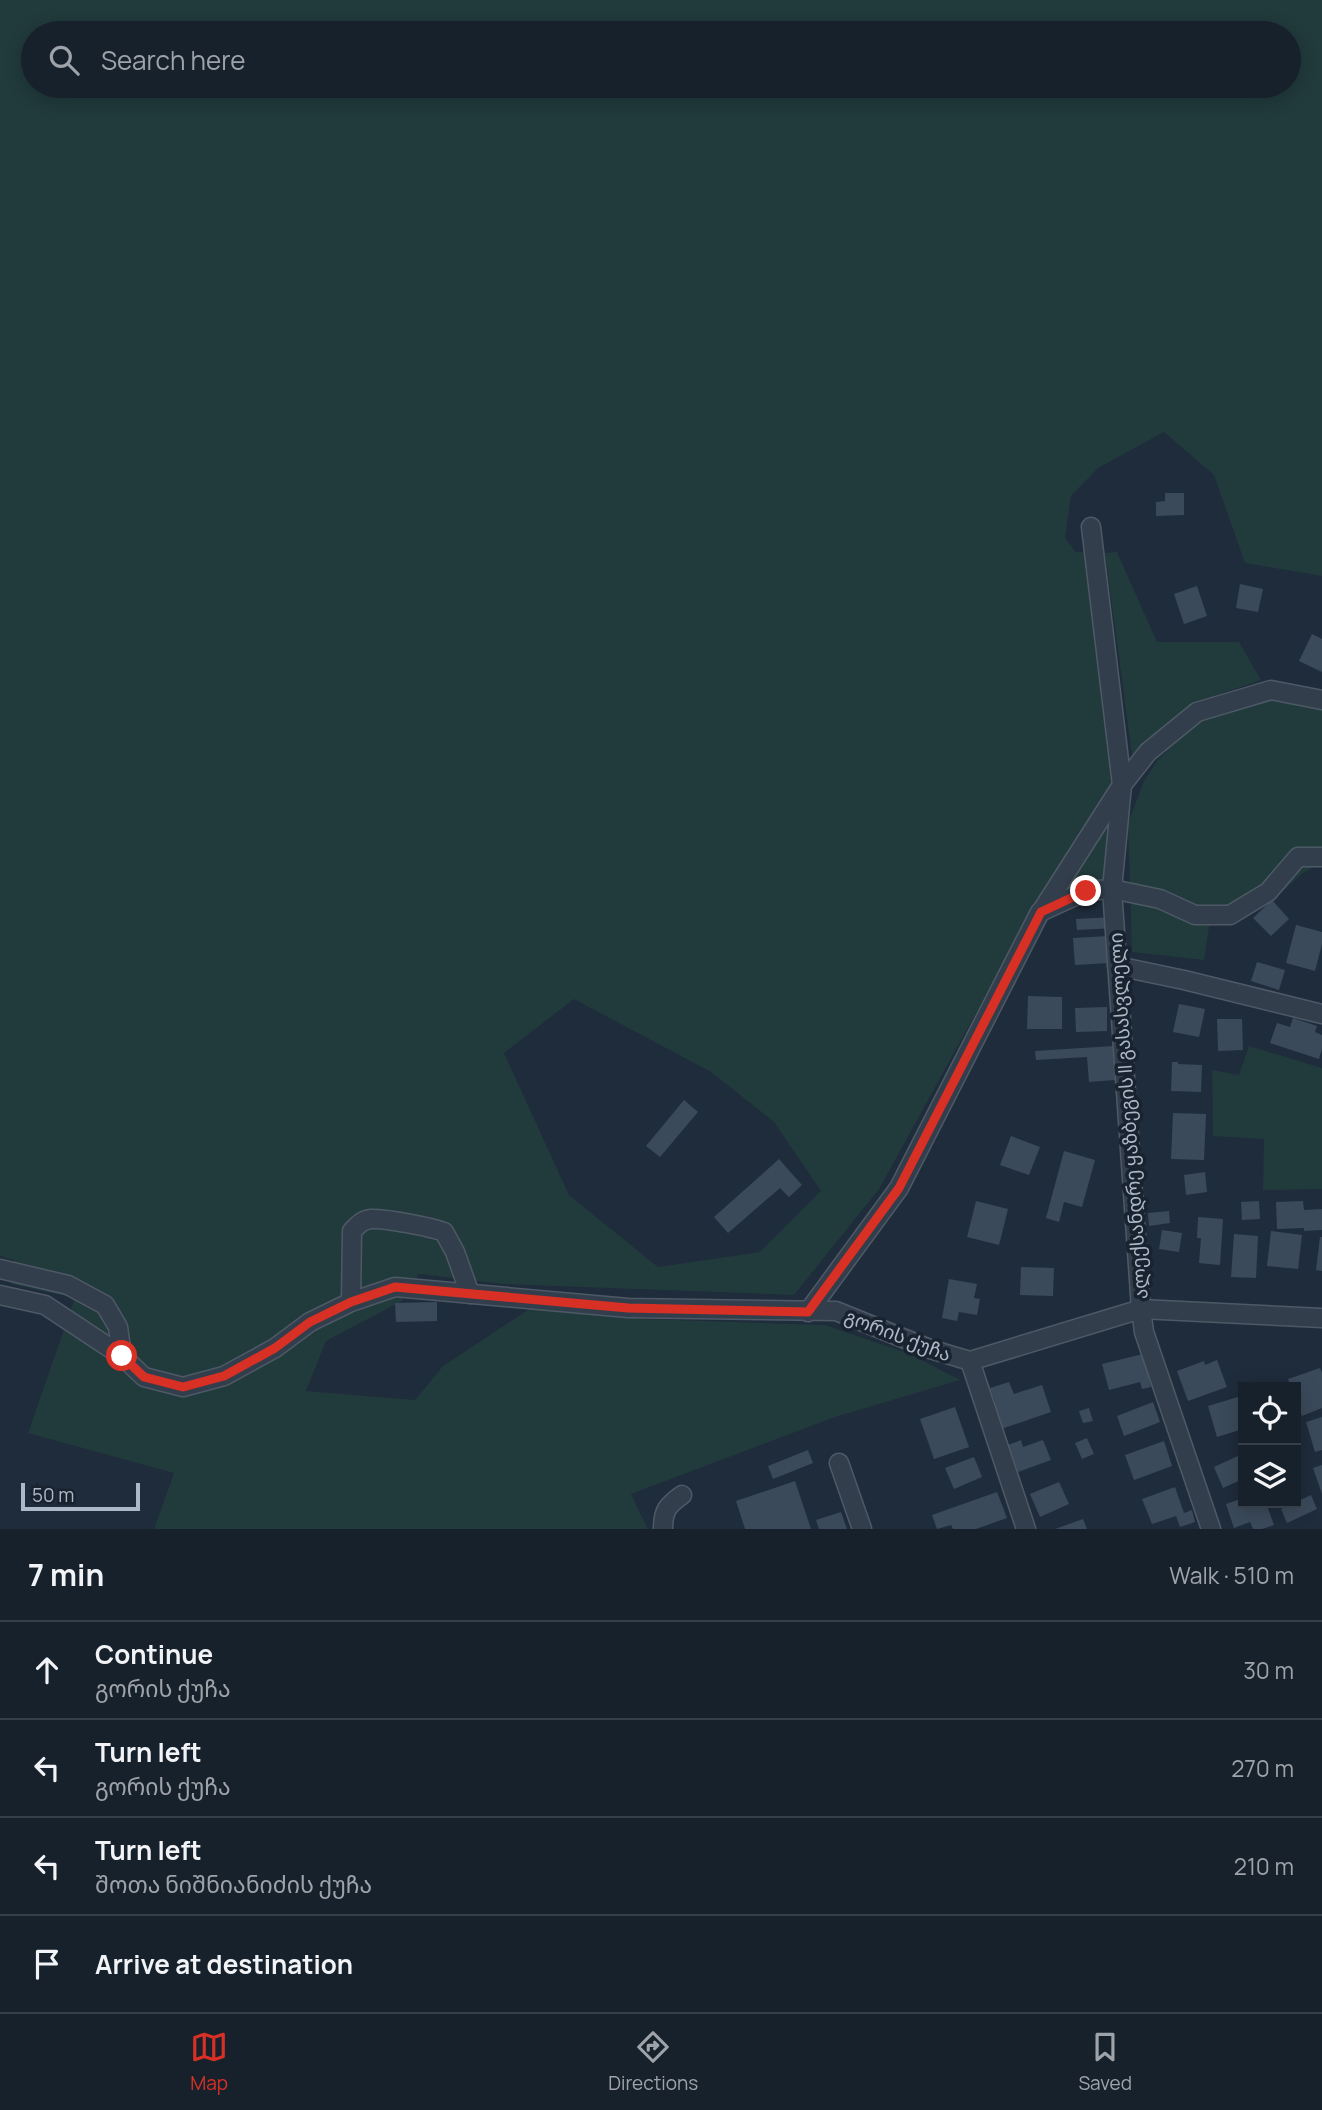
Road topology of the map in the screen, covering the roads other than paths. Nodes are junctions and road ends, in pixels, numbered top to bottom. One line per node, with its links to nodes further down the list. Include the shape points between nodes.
1 (1091, 527): 3 (street, ალექსანდრე ყაზბეგის II გასასვლელი)
2 (1322, 700): 3 (street, via 1271,690 1197,712 1148,752)
3 (1122, 785): 5 (street, ალექსანდრე ყაზბეგის II გასასვლელი); 6 (street)
4 (1322, 857): 5 (street, via 1298,857 1268,892 1230,915 1195,915 1160,899)
5 (1112, 888): 6 (street, via 1086,891); 7 (street, ალექსანდრე ყაზბეგის II გასასვლელი)
6 (1041, 912): 14 (street, via 899,1188)
7 (1117, 966): 8 (street); 13 (street, ალექსანდრე ყაზბეგის II გასასვლელი)
8 (1322, 1014)
9 (0, 1269): 16 (street, via 68,1285 105,1305 118,1327)
10 (470, 1294): 12 (street, გორის ქუჩა, via 395,1287); 12 (street, via 444,1232 372,1219 352,1231); 14 (street, გორის ქუჩა, via 628,1308)
11 (1, 1300): 16 (street, გორის ქუჩა, via 45,1305)
12 (351, 1302): 16 (street, გორის ქუჩა, via 224,1376 183,1387 144,1377)
13 (1141, 1309): 15 (street, გორის ქუჩა); 17 (street, გორის ქუჩა); 23 (street, ალექსანდრე ყაზბეგის II გასასვლელი, via 1144,1332)
14 (808, 1312): 17 (street, გორის ქუჩა, via 836,1311)
15 (1322, 1318)
16 (122, 1356)
17 (970, 1361): 22 (street)
18 (839, 1462): 21 (street)
19 (682, 1494): 20 (street, via 670,1503)
20 (663, 1529)
21 (862, 1529)
22 (1026, 1529)
23 (1211, 1529)

